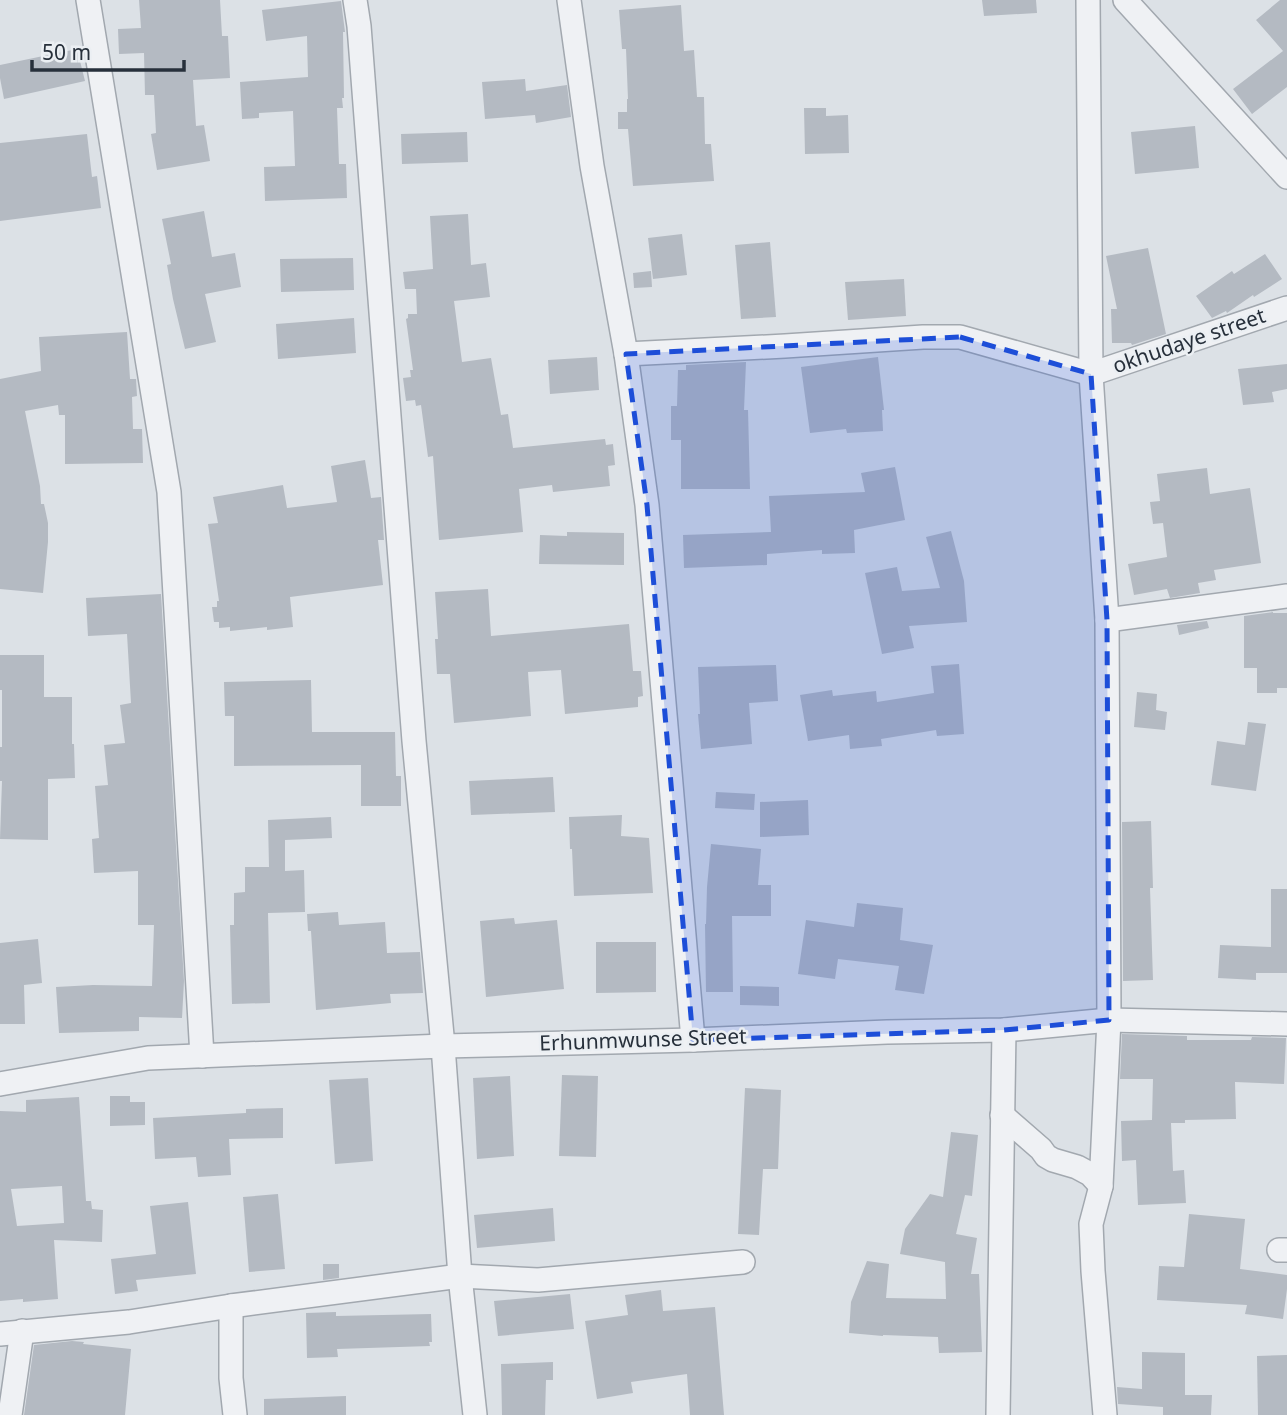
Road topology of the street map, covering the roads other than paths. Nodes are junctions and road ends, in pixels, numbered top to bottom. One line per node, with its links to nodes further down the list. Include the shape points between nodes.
1 (88, 0): 17 (street, via 169,492)
2 (355, 0): 16 (street)
3 (569, 0): 8 (street, via 592,166)
4 (1125, 0): 5 (street); 6 (street)
5 (1088, 5): 9 (street)
6 (1287, 177)
7 (1287, 308): 9 (street, okhudaye street)
8 (626, 355): 9 (street, via 960,337); 15 (street, via 647,505)
9 (1091, 374): 11 (street)
10 (1287, 596): 11 (street)
11 (1107, 621): 12 (street)
12 (1109, 1020): 13 (street, Erhunmwunse Street); 14 (street, Erhunmwunse Street); 20 (street)
13 (1287, 1024)
14 (1004, 1030): 15 (street, Erhunmwunse Street); 19 (street)
15 (693, 1040): 16 (street, Erhunmwunse Street)
16 (443, 1046): 17 (street, Erhunmwunse Street); 22 (street)
17 (202, 1056): 18 (street, Erhunmwunse Street, via 148,1058)
18 (0, 1084)
19 (1002, 1115): 20 (street, via 1046,1156 1077,1167); 28 (street)
20 (1101, 1185): 29 (street, via 1091,1224)
21 (743, 1262): 22 (street, via 538,1280)
22 (460, 1276): 23 (street); 27 (street)
23 (231, 1306): 24 (street, via 129,1322); 26 (street)
24 (11, 1332): 25 (street)
25 (10, 1415)
26 (235, 1415)
27 (475, 1415)
28 (998, 1415)
29 (1105, 1415)

